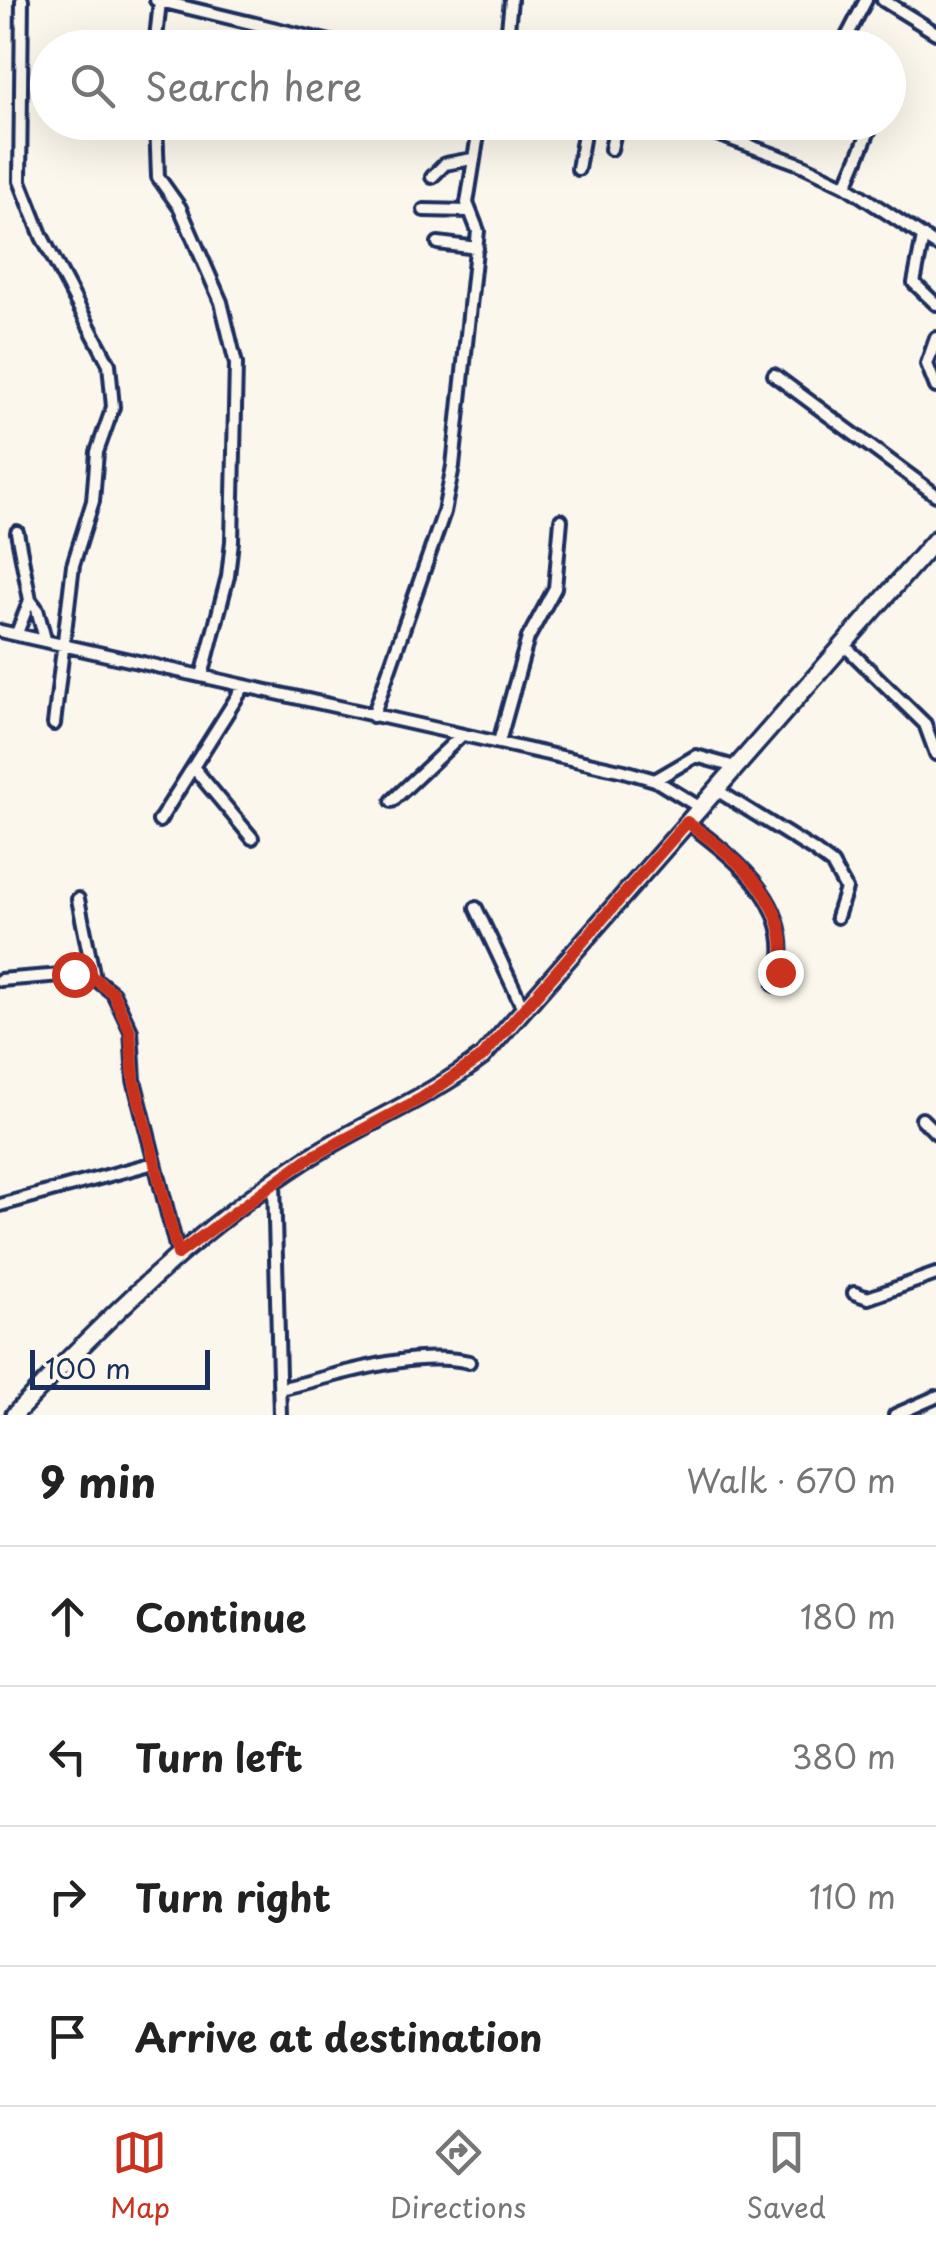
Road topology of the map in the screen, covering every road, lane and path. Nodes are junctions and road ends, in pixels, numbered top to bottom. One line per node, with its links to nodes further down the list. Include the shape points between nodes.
1 (22, 0): 40 (street, via 20,181 109,364 113,385 73,565)
2 (158, 0): 6 (street); 7 (street)
3 (510, 0): 8 (street)
4 (866, 0): 9 (street)
5 (882, 0): 10 (street)
6 (156, 30)
7 (281, 30)
8 (508, 30)
9 (850, 30)
10 (936, 32)
11 (157, 140): 42 (street, via 158,177 180,208 221,302 236,364 232,540)
12 (476, 140): 18 (street)
13 (583, 140): 19 (street)
14 (613, 140): 17 (street)
15 (740, 140): 21 (street)
16 (865, 140): 21 (street)
17 (611, 149)
18 (472, 159): 20 (street, via 450,162); 23 (street)
19 (578, 170)
20 (432, 178)
21 (846, 186): 24 (street)
22 (424, 210): 23 (street)
23 (469, 211): 27 (street, via 477,223)
24 (923, 237): 26 (street); 28 (street, via 914,283)
25 (438, 243): 27 (street)
26 (936, 245)
27 (477, 248): 44 (street, via 444,512)
28 (936, 304)
29 (936, 338): 31 (street, via 927,364)
30 (774, 375): 32 (street)
31 (936, 387)
32 (936, 495)
33 (561, 520): 47 (street, via 555,588 528,638)
34 (17, 532): 36 (street)
35 (936, 539): 41 (street)
36 (30, 600): 38 (street); 39 (street)
37 (0, 631): 38 (street)
38 (17, 634): 39 (street)
39 (45, 639): 40 (street)
40 (63, 644): 42 (street); 45 (street)
41 (843, 644): 48 (street, via 924,724); 50 (street)
42 (202, 676): 43 (street)
43 (244, 686): 44 (street); 49 (street)
44 (372, 716): 46 (street)
45 (54, 724)
46 (462, 736): 47 (street); 53 (street)
47 (499, 742): 51 (street)
48 (936, 754)
49 (193, 767): 55 (street); 57 (street)
50 (735, 767): 51 (street, via 696,756); 52 (street)
51 (655, 780): 54 (street)
52 (715, 789): 54 (street); 60 (street, via 832,864 846,890)
53 (392, 802)
54 (699, 808): 56 (street)
55 (159, 820)
56 (687, 822): 63 (street, via 732,856 770,902 782,939); 64 (street)
57 (252, 838)
58 (78, 900): 61 (street)
59 (476, 908): 64 (street)
60 (836, 916)
61 (94, 978): 62 (street); 67 (street, via 113,993 130,1031)
62 (0, 980)
63 (775, 985)
64 (525, 1011): 68 (street, via 455,1078)
65 (922, 1119): 66 (street)
66 (936, 1133)
67 (154, 1163): 69 (street); 70 (street)
68 (274, 1181): 70 (street); 74 (street)
69 (0, 1205)
70 (178, 1254): 76 (street)
71 (936, 1274): 72 (street, via 868,1298)
72 (854, 1293)
73 (469, 1362): 74 (street, via 444,1356 414,1360)
74 (279, 1388): 77 (street)
75 (936, 1397): 78 (street)
76 (14, 1415)
77 (280, 1415)
78 (895, 1415)

